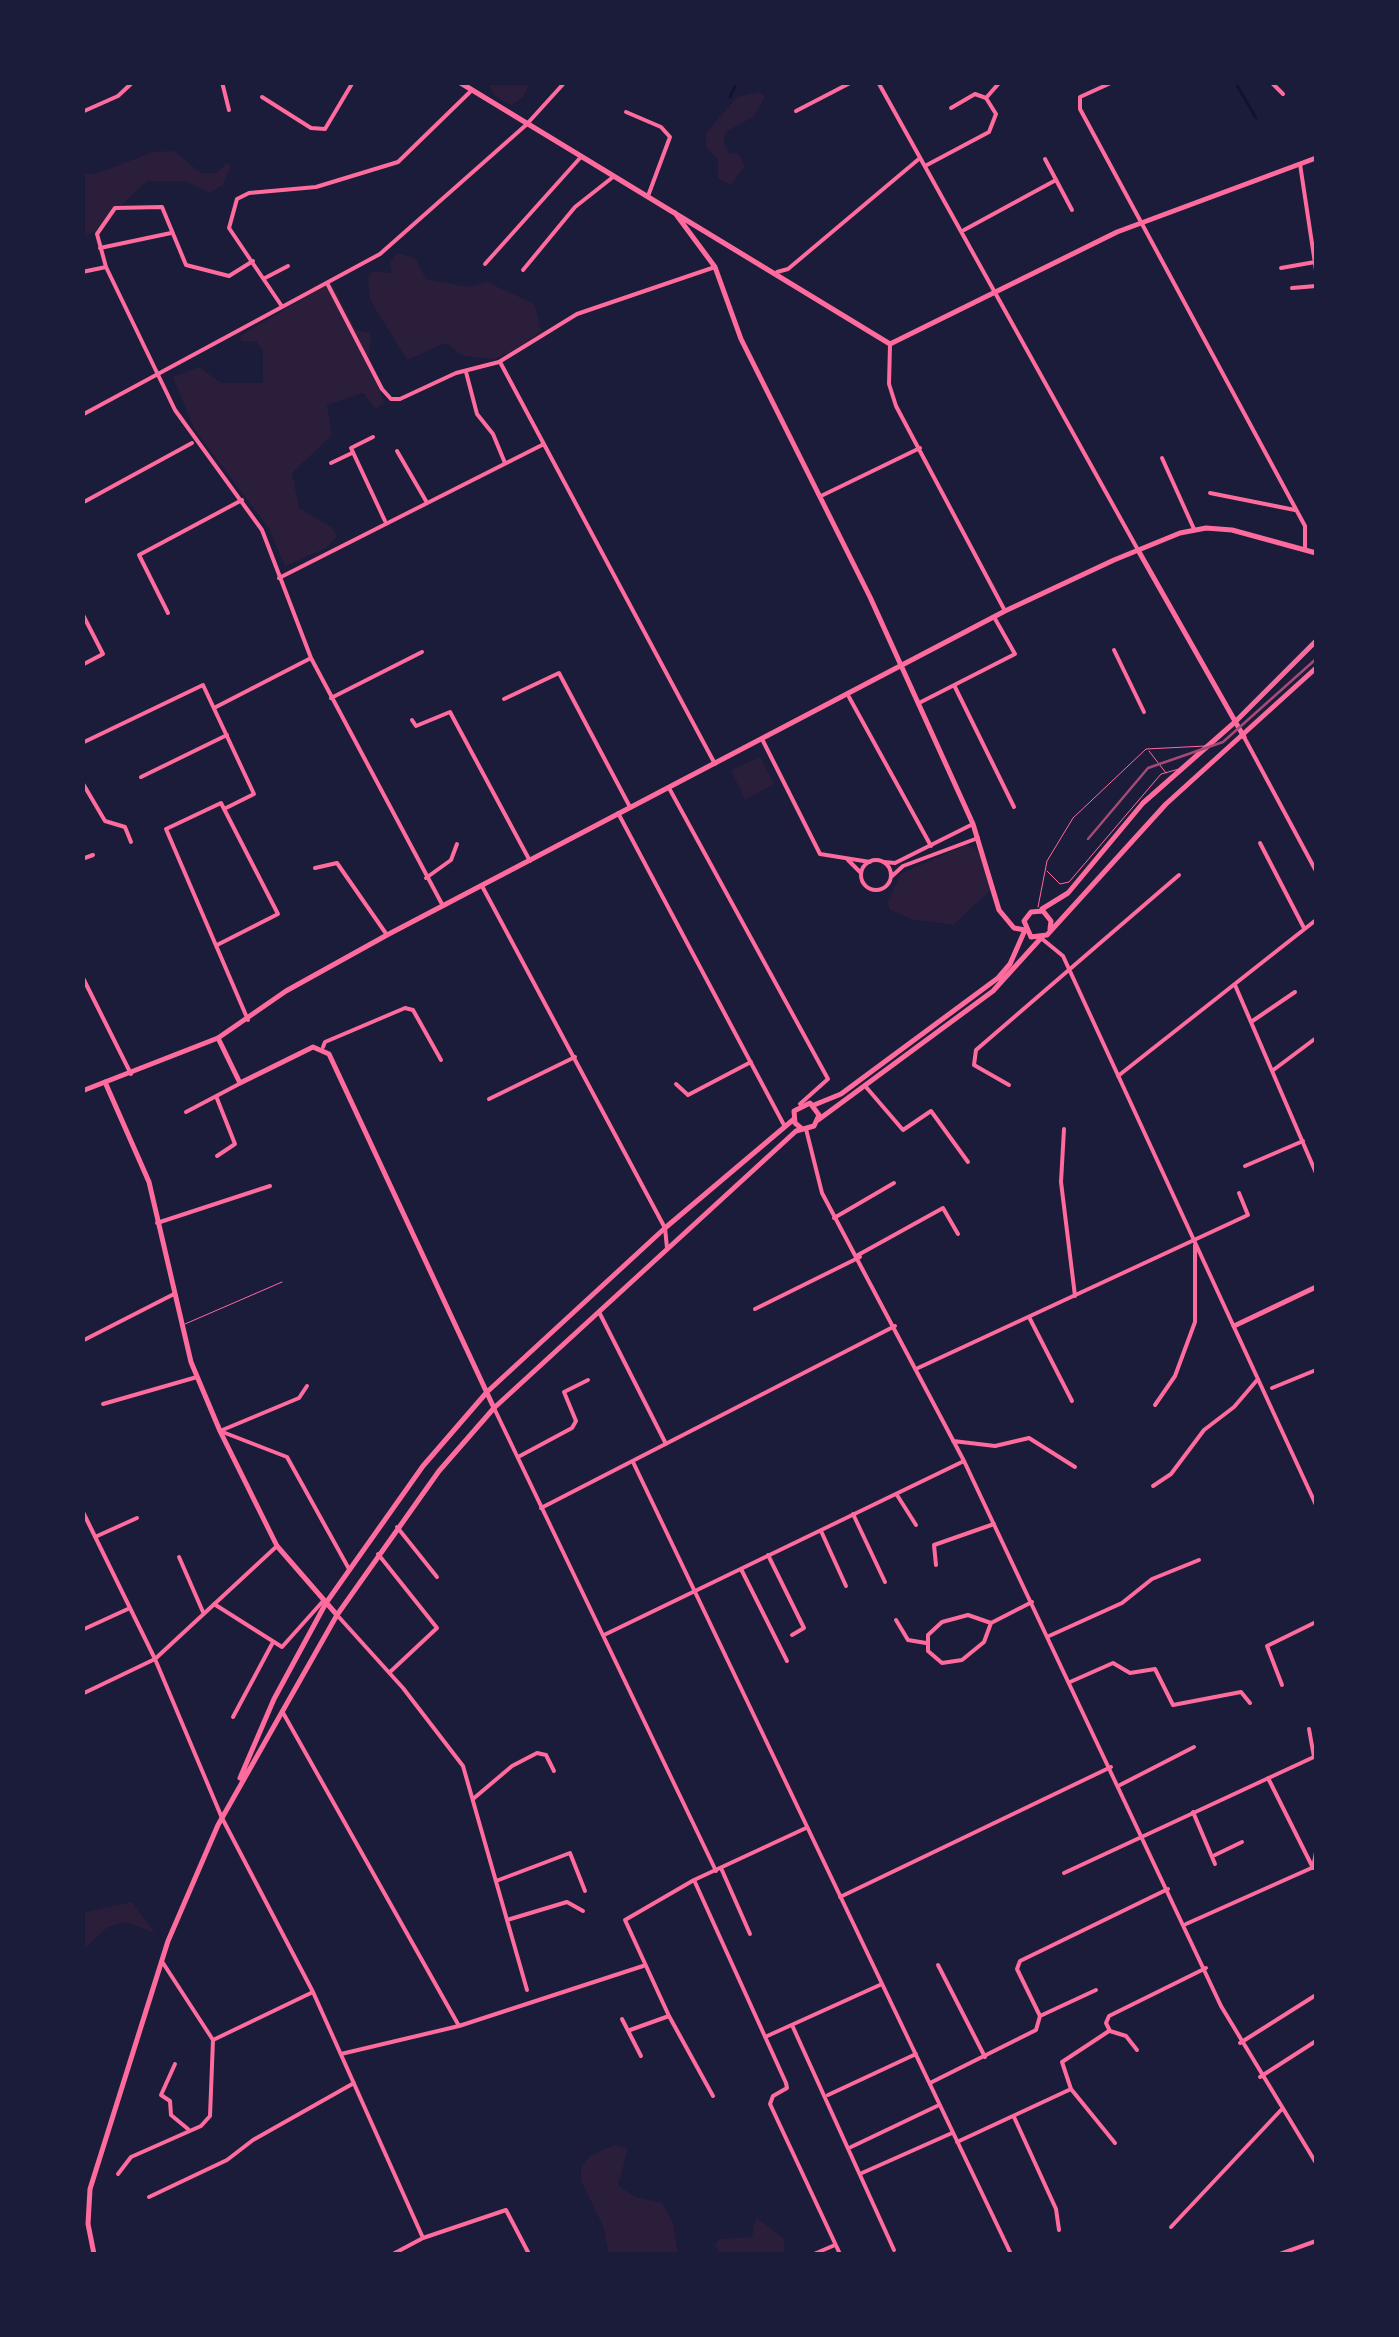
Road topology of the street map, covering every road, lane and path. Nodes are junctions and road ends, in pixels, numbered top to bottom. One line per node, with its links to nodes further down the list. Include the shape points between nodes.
1 (133, 82): 20 (street)
2 (222, 82): 18 (street)
3 (353, 82): 15 (street, via 325,129 311,128)
4 (459, 82): 13 (street)
5 (565, 82): 22 (street)
6 (658, 82): 7 (street)
7 (666, 82)
8 (852, 82): 19 (street)
9 (878, 82): 24 (street)
10 (1000, 82): 16 (street)
11 (1114, 82): 34 (street, via 1078,102)
12 (1270, 82): 14 (street)
13 (472, 90): 22 (street); 40 (street, via 398,162 316,187 238,199 228,228)
14 (1283, 94)
15 (262, 97)
16 (986, 98): 17 (street, via 975,94); 28 (street, via 996,114 990,132)
17 (951, 108)
18 (229, 110)
19 (796, 111)
20 (82, 112)
21 (626, 112): 31 (street, via 670,137)
22 (526, 126): 23 (street); 52 (street, via 394,244)
23 (580, 158): 29 (street); 42 (street)
24 (920, 158): 28 (street); 50 (street)
25 (1316, 158): 27 (street)
26 (1045, 159): 30 (street)
27 (1300, 164): 34 (street); 41 (street)
28 (925, 166): 35 (street)
29 (613, 177): 31 (street); 47 (street, via 575,207)
30 (1056, 180): 32 (street); 35 (street)
31 (648, 196): 33 (street)
32 (1072, 210)
33 (675, 214): 37 (street); 39 (street)
34 (1140, 222): 55 (street); 76 (street)
35 (962, 230): 55 (street)
36 (171, 233): 38 (street); 38 (street, via 162,207 126,206 101,222); 40 (street, via 181,260 197,270 229,276)
37 (724, 242): 39 (street); 50 (street)
38 (100, 248): 44 (street)
39 (707, 254): 45 (street)
40 (253, 261): 51 (street)
41 (1315, 262): 46 (street); 48 (street)
42 (485, 264)
43 (288, 266): 51 (street)
44 (106, 267): 49 (street); 60 (street)
45 (715, 268): 58 (street, via 577,314); 72 (street, via 741,340)
46 (1281, 268)
47 (523, 270)
48 (1316, 270)
49 (82, 272)
50 (777, 272): 57 (street)
51 (266, 278): 56 (street)
52 (327, 282): 56 (street); 59 (street, via 391,399)
53 (1316, 286): 54 (street)
54 (1292, 288)
55 (995, 292): 57 (street); 79 (street)
56 (282, 306): 60 (street)
57 (890, 344): 65 (street, via 889,384)
58 (500, 362): 59 (street); 64 (street)
59 (466, 370): 70 (street, via 477,414)
60 (160, 373): 61 (street); 63 (street)
61 (82, 414)
62 (373, 436): 67 (street)
63 (194, 442): 73 (street); 75 (street)
64 (542, 445): 70 (street); 109 (street)
65 (920, 448): 72 (street); 83 (street)
66 (396, 450): 74 (street)
67 (352, 453): 69 (street); 77 (street)
68 (1162, 458): 78 (street)
69 (331, 463)
70 (505, 463): 74 (street)
71 (1210, 493): 76 (street)
72 (822, 496): 92 (street)
73 (242, 500): 82 (street, via 262,530); 85 (street, via 139,555)
74 (426, 501): 77 (street)
75 (82, 503)
76 (1295, 510): 80 (street, via 1305,526)
77 (384, 521): 82 (street)
78 (1194, 529): 79 (street); 80 (street, via 1232,530)
79 (1138, 550): 83 (street); 102 (street)
80 (1305, 550): 81 (street)
81 (1316, 553)
82 (279, 578): 90 (street)
83 (1005, 612): 86 (street)
84 (82, 613): 91 (street, via 103,654)
85 (168, 613)
86 (994, 617): 92 (street); 94 (street, via 1015,654)
87 (1316, 641): 102 (street)
88 (1114, 650): 100 (street)
89 (422, 652): 96 (street)
90 (311, 658): 96 (street); 99 (street)
91 (82, 665)
92 (902, 667): 95 (street); 98 (street)
93 (1316, 668): 104 (street)
94 (954, 685): 98 (street); 115 (street)
95 (849, 697): 105 (street); 124 (street)
96 (332, 698): 136 (street)
97 (504, 698): 116 (street, via 559,673)
98 (918, 704): 119 (street)
99 (214, 708): 103 (street); 106 (street, via 203,685)
100 (1144, 712)
101 (412, 720): 128 (street, via 416,726 450,712)
102 (1235, 722): 104 (street); 107 (street)
103 (227, 736): 112 (street); 117 (street, via 254,794)
104 (1244, 736): 133 (street); 144 (street, via 1166,804)
105 (762, 741): 109 (street); 127 (street, via 820,854)
106 (82, 743)
107 (1208, 746): 108 (lane); 110 (street)
108 (1146, 749): 111 (lane); 132 (lane, via 1060,834)
109 (715, 764): 114 (street)
110 (1183, 767): 111 (lane); 140 (street, via 1143,803 1068,892)
111 (1166, 772): 132 (lane, via 1069,882 1054,880)
112 (142, 777)
113 (82, 782): 121 (street, via 105,821 125,827)
114 (669, 788): 116 (street); 173 (street, via 828,1079)
115 (1014, 806)
116 (630, 807): 118 (street)
117 (226, 808): 149 (street, via 278,914); 149 (street, via 220,803 166,829)
118 (618, 813): 128 (street); 161 (street)
119 (973, 824): 120 (street); 124 (street)
120 (978, 838): 137 (street, via 903,866); 142 (street)
121 (131, 842)
122 (1260, 843): 146 (street)
123 (458, 844): 136 (street, via 451,860)
124 (930, 846): 130 (street)
125 (93, 855): 126 (street)
126 (82, 859)
127 (848, 860): 129 (street); 134 (street)
128 (530, 861): 138 (street)
129 (870, 862): 130 (street); 134 (street)
130 (884, 862): 137 (street)
131 (315, 868): 147 (street, via 337,863)
132 (1046, 868): 140 (lane)
133 (1316, 871)
134 (862, 874): 137 (street, via 866,887 875,890)
135 (1179, 875): 150 (street)
136 (426, 878): 139 (street)
137 (891, 878)
138 (482, 886): 139 (street); 159 (street)
139 (443, 906): 147 (street)
140 (1038, 910): 141 (street); 144 (street, via 1049,917)
141 (1025, 917): 142 (street); 145 (street)
142 (1006, 918): 145 (street)
143 (1316, 920): 146 (street)
144 (1050, 929): 148 (street)
145 (1024, 930): 148 (street); 174 (street, via 1010,964 977,995 842,1094)
146 (1304, 930): 152 (street)
147 (387, 935): 154 (street)
148 (1041, 938): 150 (street); 169 (street, via 994,991)
149 (217, 945): 154 (street)
150 (1069, 970): 164 (street); 168 (street, via 976,1050 974,1065)
151 (83, 976): 163 (street)
152 (1235, 984): 155 (street); 164 (street)
153 (1295, 992): 155 (street)
154 (248, 1020): 156 (street)
155 (1251, 1022): 162 (street)
156 (218, 1038): 163 (street); 166 (street)
157 (1316, 1038): 162 (street)
158 (323, 1047): 160 (street, via 406,1008 414,1010); 166 (street); 216 (street)
159 (574, 1057): 172 (street); 193 (street)
160 (440, 1060)
161 (751, 1062): 167 (street, via 688,1095); 176 (street)
162 (1272, 1071): 183 (street)
163 (131, 1074): 165 (street)
164 (1118, 1076): 195 (street)
165 (105, 1082): 170 (street); 192 (street, via 148,1182)
166 (240, 1083): 171 (street)
167 (676, 1084)
168 (1009, 1085)
169 (866, 1087): 178 (street); 185 (street, via 902,1130 930,1111)
170 (82, 1091)
171 (216, 1096): 175 (street); 184 (street, via 235,1144)
172 (489, 1099)
173 (800, 1104): 174 (street); 177 (street)
174 (814, 1105): 178 (street)
175 (186, 1112)
176 (778, 1114): 177 (street); 179 (street)
177 (793, 1118): 179 (street); 180 (street)
178 (817, 1123): 180 (street); 182 (street)
179 (784, 1125): 193 (street)
180 (804, 1128): 182 (street); 196 (street)
181 (1064, 1129): 201 (street, via 1061,1182)
182 (812, 1138): 191 (street)
183 (1302, 1141): 186 (street); 187 (street)
184 (217, 1156)
185 (968, 1162)
186 (1245, 1166)
187 (1316, 1173)
188 (894, 1183): 191 (street)
189 (270, 1186): 192 (street)
190 (1238, 1193): 195 (street, via 1248,1215)
191 (834, 1218): 197 (street)
192 (157, 1223): 200 (street)
193 (664, 1228): 196 (street); 216 (street)
194 (958, 1234): 197 (street, via 943,1208)
195 (1195, 1240): 201 (street); 207 (street); 219 (street, via 1195,1322)
196 (667, 1248): 203 (street)
197 (859, 1256): 202 (street); 206 (street)
198 (282, 1282): 205 (lane)
199 (1316, 1287): 207 (street)
200 (174, 1294): 205 (street); 208 (street)
201 (1076, 1296): 204 (street)
202 (755, 1309)
203 (599, 1312): 220 (street); 223 (street)
204 (1029, 1317): 209 (street); 217 (street)
205 (182, 1326): 211 (street)
206 (896, 1326): 209 (street); 223 (street)
207 (1234, 1326): 212 (street)
208 (82, 1341)
209 (918, 1368): 222 (street)
210 (1316, 1370): 215 (street)
211 (197, 1377): 218 (street); 221 (street)
212 (1258, 1378): 228 (street, via 1204,1430 1172,1474); 230 (street)
213 (588, 1380): 224 (street, via 564,1392 576,1422 572,1428)
214 (307, 1386): 221 (street, via 299,1398)
215 (1272, 1388)
216 (487, 1392): 220 (street); 247 (street, via 422,1466)
217 (1072, 1401)
218 (104, 1404)
219 (1156, 1405)
220 (494, 1408): 224 (street); 237 (street)
221 (220, 1431): 240 (street); 247 (street, via 287,1456)
222 (954, 1442): 225 (street); 227 (street, via 995,1446 1029,1438)
223 (666, 1444): 226 (street)
224 (518, 1457): 231 (street)
225 (964, 1461): 229 (street); 235 (street)
226 (633, 1462): 231 (street); 251 (street)
227 (1075, 1466)
228 (1152, 1486)
229 (896, 1494): 233 (street); 236 (street)
230 (1316, 1505)
231 (541, 1508): 262 (street)
232 (82, 1510): 239 (street)
233 (853, 1514): 238 (street); 249 (street)
234 (137, 1518): 239 (street)
235 (994, 1524): 245 (street, via 934,1545); 253 (street)
236 (916, 1525)
237 (398, 1527): 241 (street); 248 (street)
238 (821, 1531): 242 (street); 250 (street)
239 (96, 1537): 255 (street)
240 (277, 1546): 252 (street); 254 (street)
241 (378, 1554): 257 (street); 269 (street, via 437,1628)
242 (768, 1555): 246 (street); 263 (street, via 804,1628)
243 (178, 1557): 256 (street)
244 (1199, 1560): 264 (street, via 1152,1578 1122,1603)
245 (936, 1566)
246 (741, 1569): 251 (street); 268 (street)
247 (349, 1570): 252 (street)
248 (437, 1577)
249 (885, 1582)
250 (846, 1586)
251 (696, 1591): 262 (street); 287 (street)
252 (325, 1601): 257 (street); 266 (street, via 290,1644); 284 (street)
253 (1032, 1602): 260 (street); 264 (street)
254 (213, 1604): 256 (street); 266 (street)
255 (130, 1608): 261 (street); 267 (street)
256 (204, 1613): 267 (street)
257 (337, 1615): 269 (street); 274 (street)
258 (896, 1620): 265 (street, via 908,1640)
259 (1316, 1622): 271 (street, via 1267,1646)
260 (991, 1623): 265 (street, via 958,1616 932,1628); 265 (street, via 978,1650 955,1662 938,1661)
261 (82, 1630)
262 (604, 1635): 294 (street)
263 (792, 1635)
264 (1048, 1636): 270 (street)
265 (926, 1643)
266 (272, 1644): 275 (street)
267 (155, 1659): 272 (street); 286 (street)
268 (787, 1662)
269 (390, 1672): 283 (street, via 463,1766)
270 (1069, 1683): 273 (street, via 1113,1663 1130,1673 1155,1669 1173,1705 1240,1692); 279 (street)
271 (1282, 1684)
272 (82, 1694)
273 (1250, 1703)
274 (282, 1711): 284 (street); 318 (street)
275 (232, 1717)
276 (1309, 1729): 278 (street)
277 (1194, 1746): 282 (street)
278 (1315, 1756): 281 (street)
279 (1111, 1767): 282 (street); 300 (street)
280 (554, 1771): 283 (street, via 537,1753)
281 (1268, 1778): 285 (street); 293 (street)
282 (1120, 1786): 288 (street)
283 (473, 1798): 297 (street)
284 (229, 1804): 286 (street)
285 (1193, 1812): 288 (street); 291 (street)
286 (222, 1818): 305 (street); 312 (street)
287 (806, 1828): 294 (street); 300 (street)
288 (1144, 1836): 295 (street); 298 (street)
289 (1242, 1842): 291 (street)
290 (1316, 1852): 293 (street)
291 (1214, 1856): 292 (street)
292 (1215, 1864)
293 (1315, 1867): 303 (street)
294 (718, 1869): 296 (street); 304 (street)
295 (1064, 1873)
296 (694, 1880): 306 (street, via 630,1915 626,1927); 321 (street)
297 (496, 1881): 299 (street, via 570,1853); 302 (street)
298 (1169, 1888): 303 (street); 316 (street, via 1016,1966)
299 (585, 1890)
300 (840, 1896): 309 (street)
301 (584, 1911): 302 (street, via 568,1902)
302 (506, 1920): 310 (street)
303 (1186, 1924): 308 (street)
304 (750, 1934)
305 (161, 1960): 322 (street); 355 (street, via 90,2189)
306 (644, 1963): 314 (street); 318 (street, via 635,1972)
307 (938, 1965): 329 (street)
308 (1206, 1968): 320 (street, via 1109,2016); 324 (street)
309 (882, 1984): 317 (street); 327 (street)
310 (527, 1990)
311 (1096, 1990): 316 (street)
312 (313, 1992): 322 (street); 326 (street)
313 (1316, 1996): 324 (street)
314 (669, 2016): 319 (street); 336 (street)
315 (622, 2019): 319 (street)
316 (1040, 2019): 329 (street, via 1032,2033)
317 (792, 2025): 321 (street); 335 (street)
318 (459, 2026): 326 (street)
319 (630, 2030): 328 (street)
320 (1110, 2031): 325 (street, via 1126,2036); 334 (street, via 1062,2062)
321 (765, 2037): 353 (street, via 787,2088 770,2104)
322 (212, 2040): 340 (street, via 210,2116)
323 (1316, 2041): 331 (street)
324 (1240, 2043): 331 (street)
325 (1137, 2050)
326 (342, 2054): 332 (street)
327 (916, 2054): 333 (street); 335 (street)
328 (641, 2056)
329 (984, 2057): 333 (street)
330 (174, 2064): 340 (street, via 162,2095)
331 (1260, 2076): 338 (street)
332 (354, 2082): 348 (street, via 227,2160); 351 (street)
333 (930, 2083): 337 (street)
334 (1071, 2089): 339 (street); 343 (street)
335 (828, 2095): 344 (street)
336 (713, 2096)
337 (939, 2105): 341 (street); 344 (street)
338 (1282, 2110): 345 (street); 349 (street)
339 (1014, 2117): 342 (street); 350 (street)
340 (188, 2129): 347 (street, via 130,2158)
341 (952, 2133): 342 (street); 346 (street)
342 (957, 2142): 360 (street)
343 (1116, 2143)
344 (851, 2147): 346 (street)
345 (1316, 2163)
346 (862, 2172): 354 (street)
347 (118, 2174)
348 (148, 2197)
349 (1171, 2227)
350 (1059, 2230)
351 (423, 2238): 356 (street); 357 (street, via 506,2210)
352 (1316, 2240): 361 (street)
353 (835, 2244): 358 (street); 359 (street)
354 (894, 2250)
355 (94, 2254)
356 (393, 2254)
357 (528, 2254)
358 (814, 2254)
359 (840, 2254)
360 (1011, 2254)
361 (1280, 2254)

